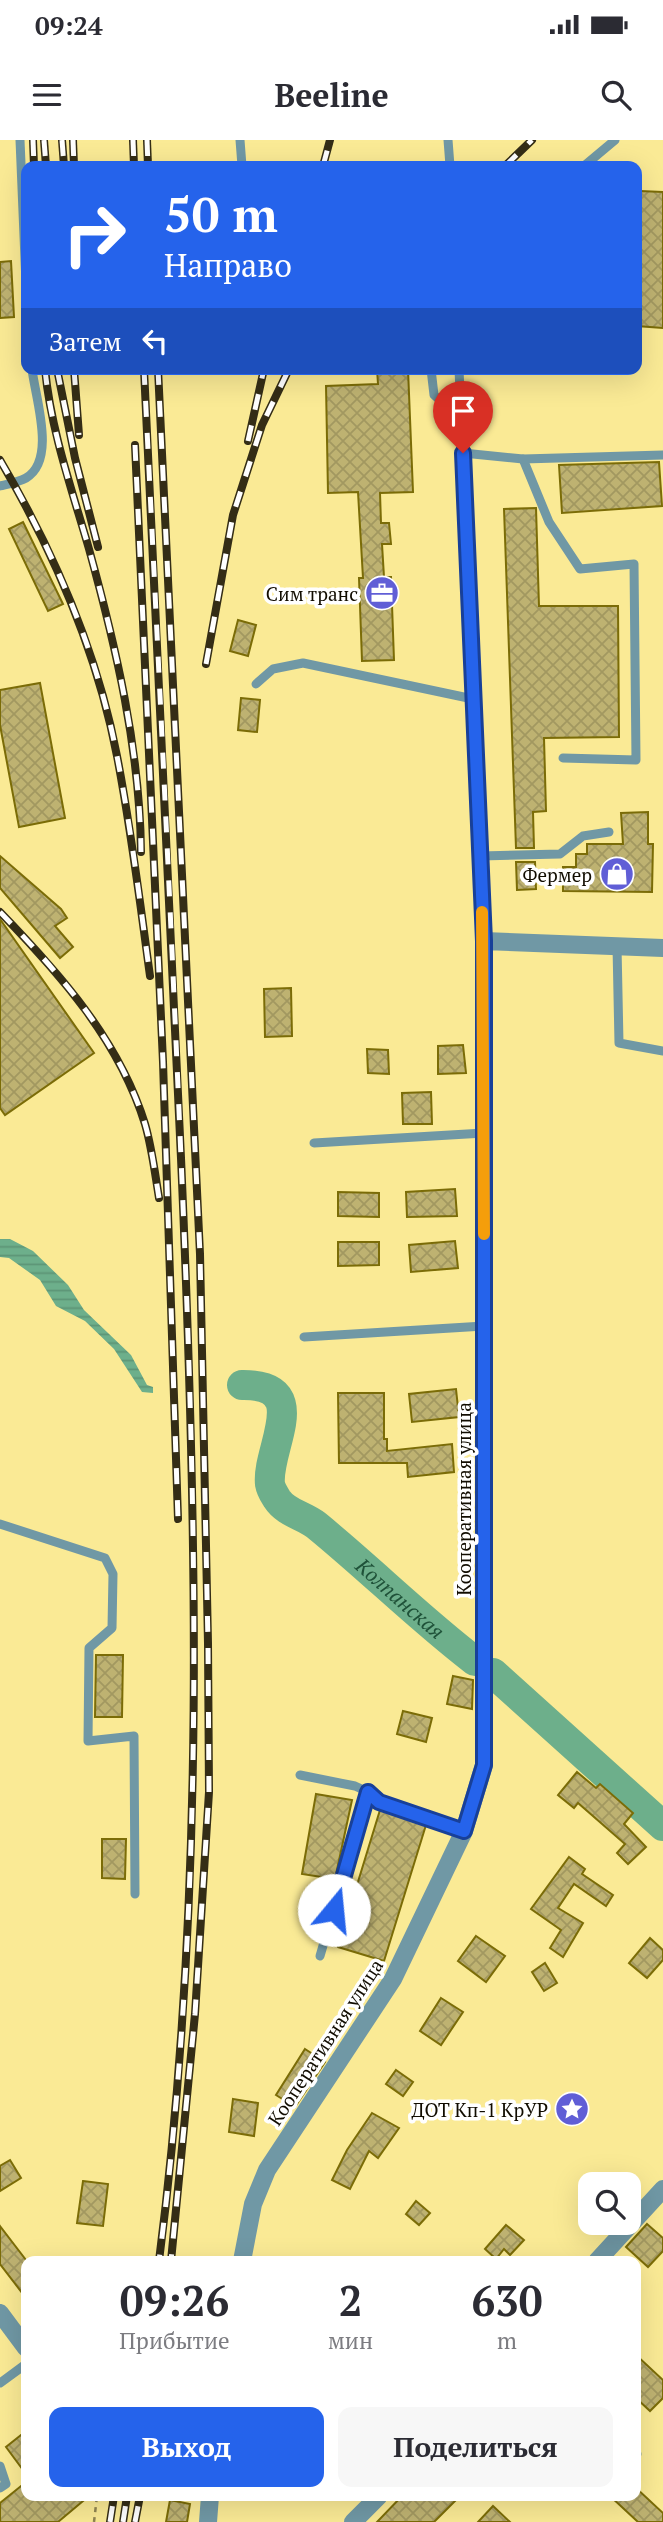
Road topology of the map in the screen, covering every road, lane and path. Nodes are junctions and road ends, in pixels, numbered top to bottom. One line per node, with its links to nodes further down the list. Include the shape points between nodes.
1 (20, 140): 8 (lane)
2 (240, 140): 5 (lane)
3 (449, 140): 6 (lane)
4 (615, 140): 7 (lane)
5 (242, 161)
6 (450, 161)
7 (590, 161)
8 (21, 164)
9 (33, 375): 16 (lane, via 43,428 41,458 28,477)
10 (432, 375): 12 (lane, via 434,395)
11 (459, 375): 12 (lane)
12 (461, 419): 13 (lane)
13 (463, 453): 15 (lane); 18 (lane)
14 (663, 455): 15 (lane)
15 (523, 459): 19 (lane, via 549,522 580,569 634,564 636,760)
16 (0, 486)
17 (256, 684): 18 (lane, via 273,668 303,663)
18 (473, 699): 21 (lane)
19 (563, 758)
20 (609, 832): 21 (lane, via 583,836 561,854)
21 (480, 856): 22 (lane)
22 (484, 941): 23 (street); 26 (street, Кооперативная улица)
23 (617, 946): 24 (street); 25 (lane, via 619,1043)
24 (663, 948)
25 (663, 1051)
26 (484, 1133): 27 (lane); 28 (street, Кооперативная улица)
27 (314, 1143)
28 (484, 1326): 29 (lane); 33 (street, Кооперативная улица, via 484,1765)
29 (304, 1337)
30 (0, 1524): 34 (lane, via 105,1558 113,1574 112,1628 89,1648 88,1741 134,1736)
31 (300, 1775): 32 (lane)
32 (368, 1792): 33 (lane, via 379,1802); 35 (lane)
33 (464, 1831): 37 (street, Кооперативная улица, via 393,1979 267,2170 253,2204)
34 (135, 1894)
35 (320, 1956)
36 (663, 2189): 38 (street)
37 (243, 2256)
38 (602, 2256)
39 (0, 2313): 40 (street)
40 (21, 2341)
41 (21, 2368): 42 (lane)
42 (0, 2383)
43 (0, 2466): 44 (lane, via 6,2484)
44 (0, 2488)
45 (96, 2501): 48 (path)
46 (210, 2501): 49 (street)
47 (374, 2501): 50 (street)
48 (94, 2522)
49 (208, 2522)
50 (353, 2522)

